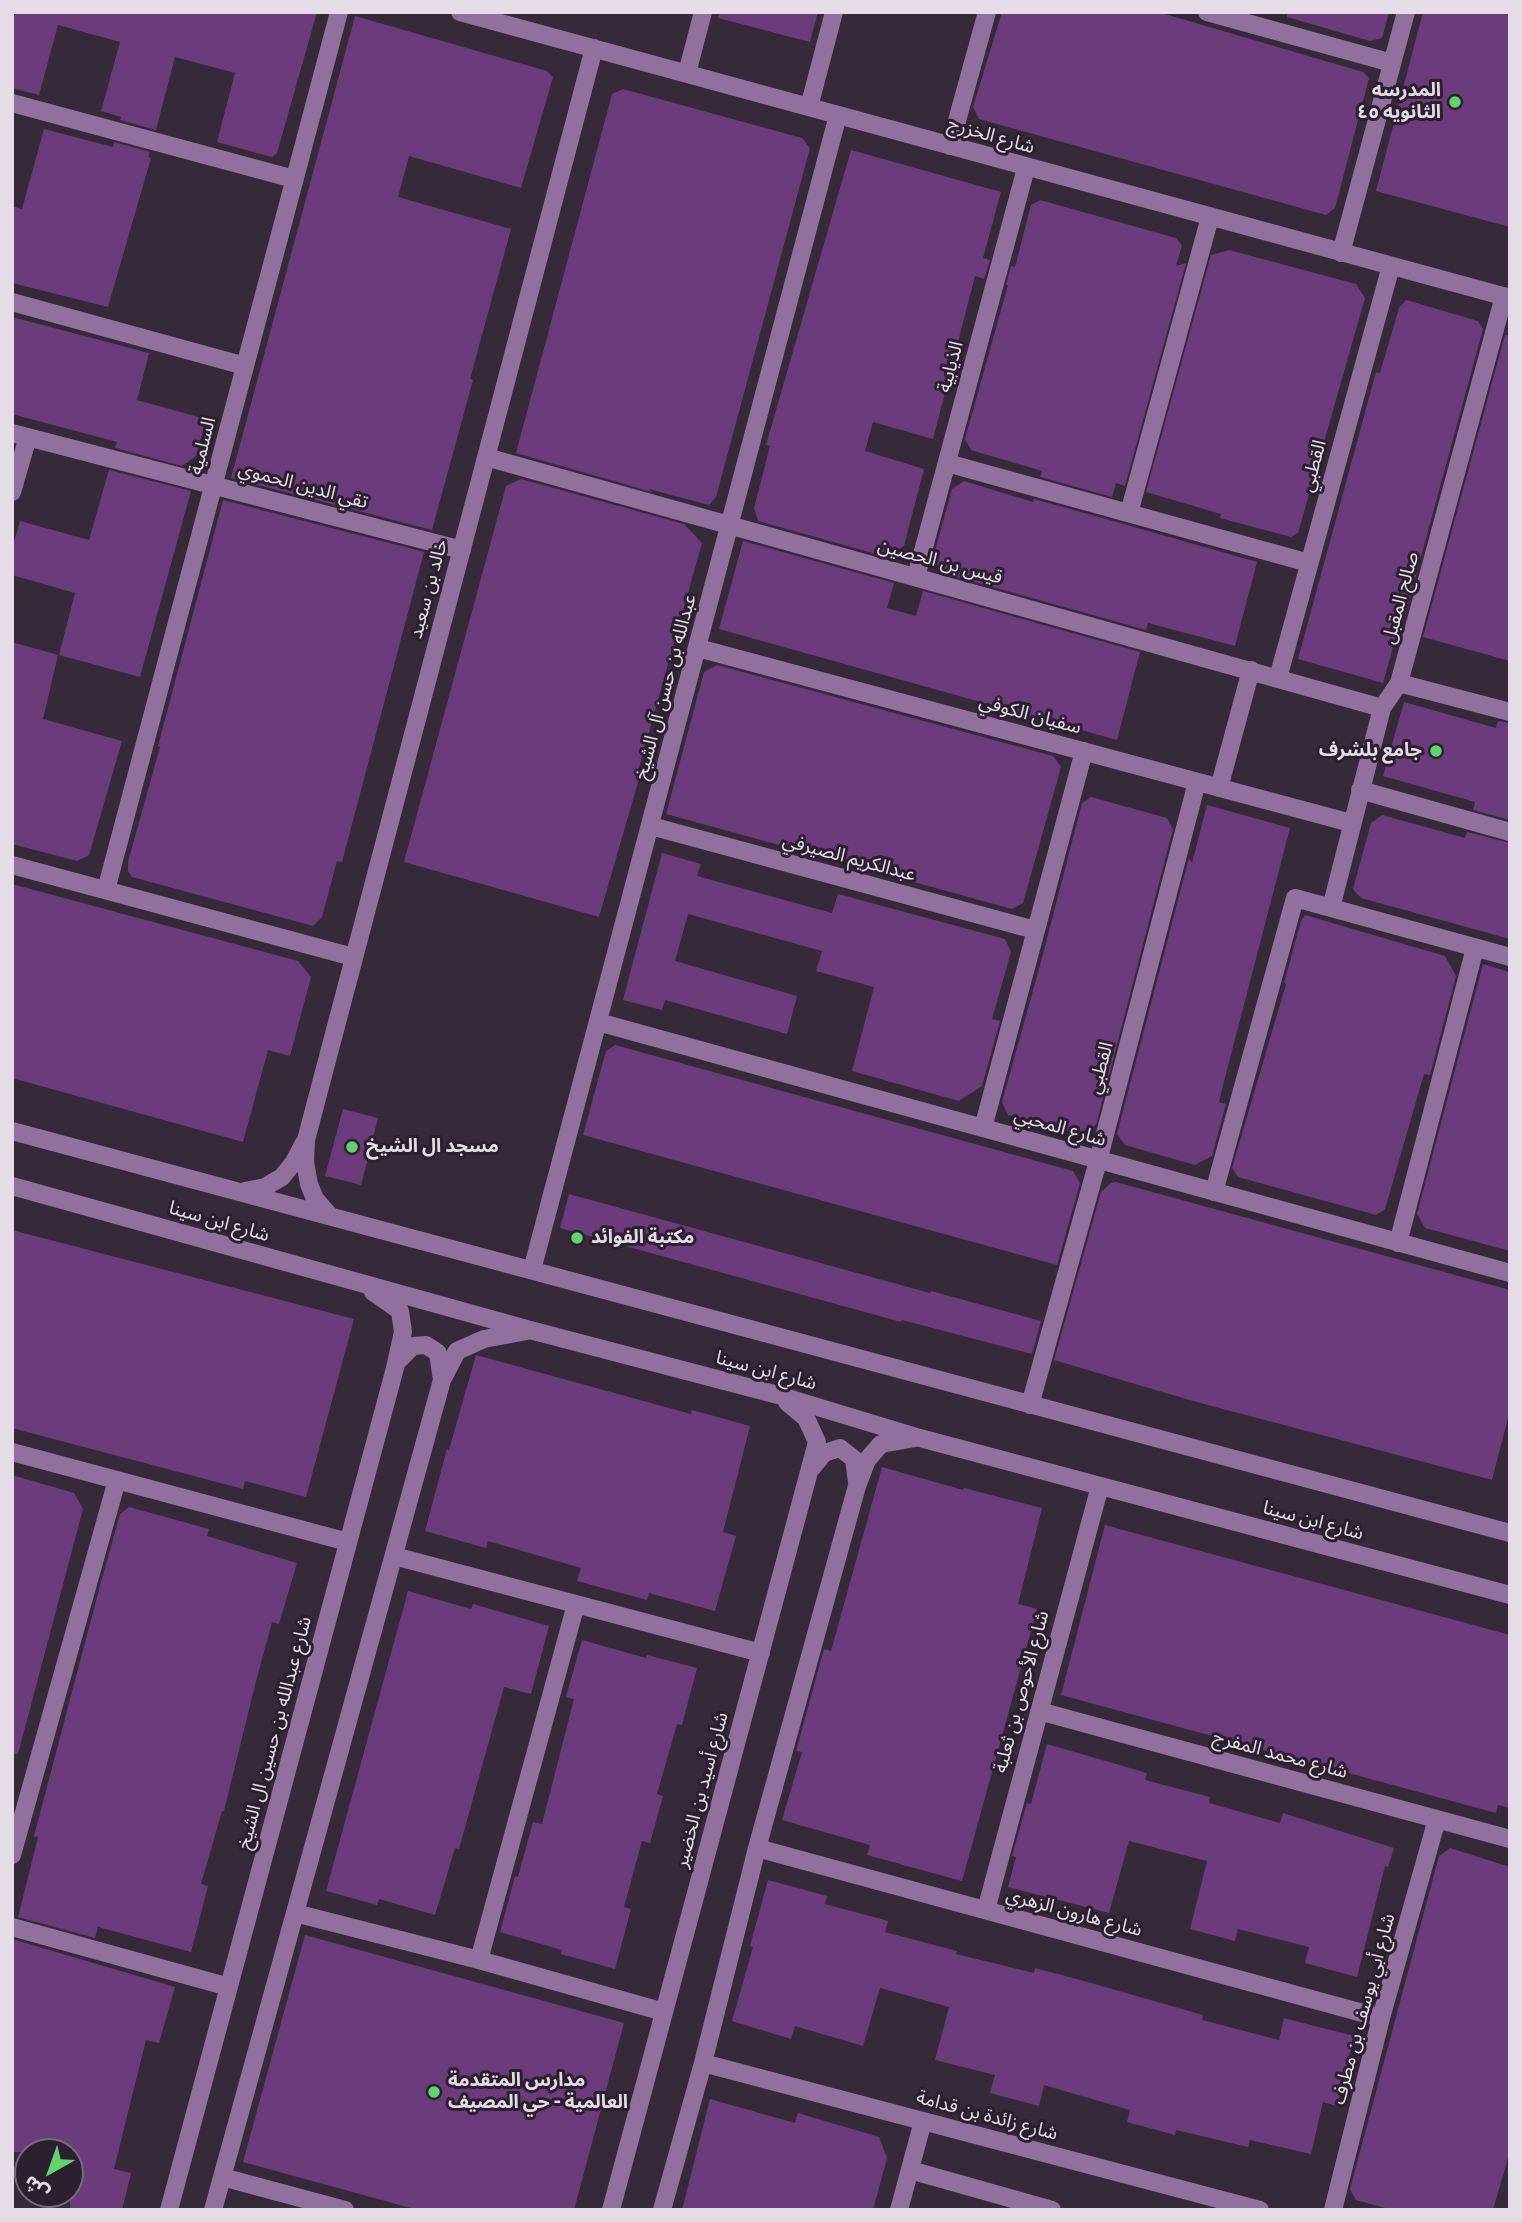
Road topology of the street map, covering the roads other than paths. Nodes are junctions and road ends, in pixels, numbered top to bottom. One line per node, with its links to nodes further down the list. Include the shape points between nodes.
1 (339, 12): 16 (street, السلمية)
2 (460, 12): 8 (street, شارع الخزرج)
3 (703, 12): 10 (street)
4 (834, 12): 12 (street)
5 (987, 12): 14 (street)
6 (1208, 12): 9 (street)
7 (1406, 12): 9 (street)
8 (594, 48): 10 (street, شارع الخزرج); 24 (street, خالد بن سعيد)
9 (1392, 63): 18 (street)
10 (687, 73): 12 (street, شارع الخزرج)
11 (12, 103): 16 (street)
12 (809, 107): 13 (street, شارع الخزرج)
13 (838, 115): 14 (street, شارع الخزرج); 29 (street, عبدالله بن حسن آل الشيخ)
14 (950, 146): 15 (street, شارع الخزرج)
15 (1026, 168): 17 (street, شارع الخزرج); 25 (street, الذيابية)
16 (294, 179): 22 (street, السلمية)
17 (1209, 217): 18 (street, شارع الخزرج); 28 (street)
18 (1341, 253): 19 (street, شارع الخزرج)
19 (1391, 266): 20 (street, شارع الخزرج); 31 (street, القطبي)
20 (1507, 297): 36 (street, صالح المقبل)
21 (12, 302): 22 (street)
22 (245, 366): 26 (street, السلمية)
23 (20, 435): 26 (street, تقي الدين الحموي); 27 (street)
24 (486, 457): 29 (street, قيس بن الحصين); 30 (street, خالد بن سعيد)
25 (947, 463): 28 (street); 32 (street, الذيابية)
26 (215, 484): 30 (street, تقي الدين الحموي); 47 (street, السلمية)
27 (12, 492)
28 (1129, 513): 31 (street)
29 (730, 526): 32 (street, قيس بن الحصين); 33 (street, عبدالله بن حسن آل الشيخ)
30 (462, 550): 51 (street, خالد بن سعيد)
31 (1309, 563): 35 (street, القطبي)
32 (916, 577): 34 (street, قيس بن الحصين)
33 (698, 648): 39 (street, سفيان الكوفي); 44 (street, عبدالله بن حسن آل الشيخ)
34 (1251, 670): 35 (street, قيس بن الحصين); 41 (street)
35 (1278, 678): 37 (street, قيس بن الحصين)
36 (1399, 683): 37 (street, صالح المقبل); 38 (street)
37 (1382, 708): 42 (street, صالح المقبل)
38 (1510, 712)
39 (1084, 751): 40 (street, سفيان الكوفي); 49 (street)
40 (1198, 782): 41 (street, سفيان الكوفي); 57 (street, القطبي)
41 (1219, 788): 43 (street, سفيان الكوفي)
42 (1360, 790): 43 (street, صالح المقبل); 45 (street)
43 (1352, 824): 48 (street, صالح المقبل)
44 (651, 826): 49 (street, عبدالكريم الصيرفي); 53 (street, عبدالله بن حسن آل الشيخ)
45 (1510, 832)
46 (12, 865): 47 (street)
47 (106, 890): 51 (street)
48 (1331, 908): 50 (street); 60 (street, via 1295,898)
49 (1035, 930): 54 (street)
50 (1475, 948): 52 (street); 62 (street)
51 (353, 957): 56 (street, خالد بن سعيد)
52 (1510, 957)
53 (598, 1022): 54 (street, شارع المحبي); 63 (street, عبدالله بن حسن آل الشيخ)
54 (983, 1128): 57 (street, شارع المحبي)
55 (12, 1130): 59 (street, شارع ابن سينا)
56 (306, 1140): 59 (street, خالد بن سعيد, via 282,1177 265,1187); 61 (street, خالد بن سعيد, via 309,1184)
57 (1098, 1161): 60 (street, شارع المحبي); 70 (street, القطبي)
58 (12, 1186): 65 (street, شارع ابن سينا)
59 (240, 1192): 61 (street, شارع ابن سينا)
60 (1214, 1192): 62 (street, شارع المحبي)
61 (329, 1215): 63 (street, شارع ابن سينا)
62 (1398, 1243): 64 (street, شارع المحبي)
63 (532, 1270): 70 (street, شارع ابن سينا)
64 (1510, 1273)
65 (362, 1283): 66 (street, شارع ابن سينا); 67 (street, شارع عبدالله بن حسين ال الشيخ, via 400,1311 403,1332)
66 (530, 1330): 68 (street, via 484,1339 457,1352); 69 (street, شارع ابن سينا)
67 (396, 1364): 68 (street, via 412,1346 426,1345 438,1353); 78 (street, شارع عبدالله بن حسين ال الشيخ)
68 (442, 1380): 79 (street)
69 (778, 1395): 71 (street, شارع ابن سينا); 73 (street, شارع أسيد بن الخضير, via 806,1418 817,1442)
70 (1030, 1405): 77 (street, شارع ابن سينا)
71 (920, 1438): 75 (street, via 881,1444 867,1460); 76 (street, شارع ابن سينا)
72 (12, 1452): 74 (street)
73 (809, 1472): 75 (street, via 824,1453 839,1448 854,1459); 82 (street, شارع أسيد بن الخضير)
74 (117, 1480): 78 (street); 84 (street)
75 (857, 1486): 87 (street)
76 (1100, 1486): 80 (street, شارع ابن سينا); 83 (street, شارع الأحوص بن ثعلبة)
77 (1509, 1532)
78 (348, 1542): 93 (street, شارع عبدالله بن حسين ال الشيخ)
79 (394, 1556): 81 (street); 90 (street)
80 (1510, 1595)
81 (576, 1604): 82 (street); 92 (street)
82 (761, 1653): 94 (street, شارع أسيد بن الخضير)
83 (1039, 1711): 85 (street, شارع محمد المفرج); 89 (street, شارع الأحوص بن ثعلبة)
84 (19, 1803): 88 (street)
85 (1437, 1819): 86 (street, شارع محمد المفرج); 95 (street, شارع أبي يوسف بن مطرف)
86 (1510, 1839)
87 (757, 1847): 89 (street, شارع هارون الزهري); 96 (street)
88 (12, 1855)
89 (986, 1910): 95 (street, شارع هارون الزهري)
90 (295, 1913): 92 (street); 99 (street)
91 (12, 1927): 93 (street)
92 (479, 1960): 94 (street)
93 (229, 1987): 101 (street, شارع عبدالله بن حسين ال الشيخ)
94 (664, 2012): 104 (street, شارع أسيد بن الخضير)
95 (1381, 2018): 109 (street, شارع أبي يوسف بن مطرف)
96 (703, 2063): 97 (street, شارع زائدة بن قدامة); 105 (street)
97 (923, 2121): 98 (street); 100 (street, شارع زائدة بن قدامة)
98 (910, 2170): 106 (street); 107 (street)
99 (222, 2177): 102 (street); 103 (street)
100 (1209, 2203): 108 (street, شارع زائدة بن قدامة)
101 (169, 2210)
102 (213, 2210)
103 (345, 2210)
104 (611, 2210)
105 (662, 2210)
106 (899, 2210)
107 (1052, 2210)
108 (1260, 2210)
109 (1333, 2210)

